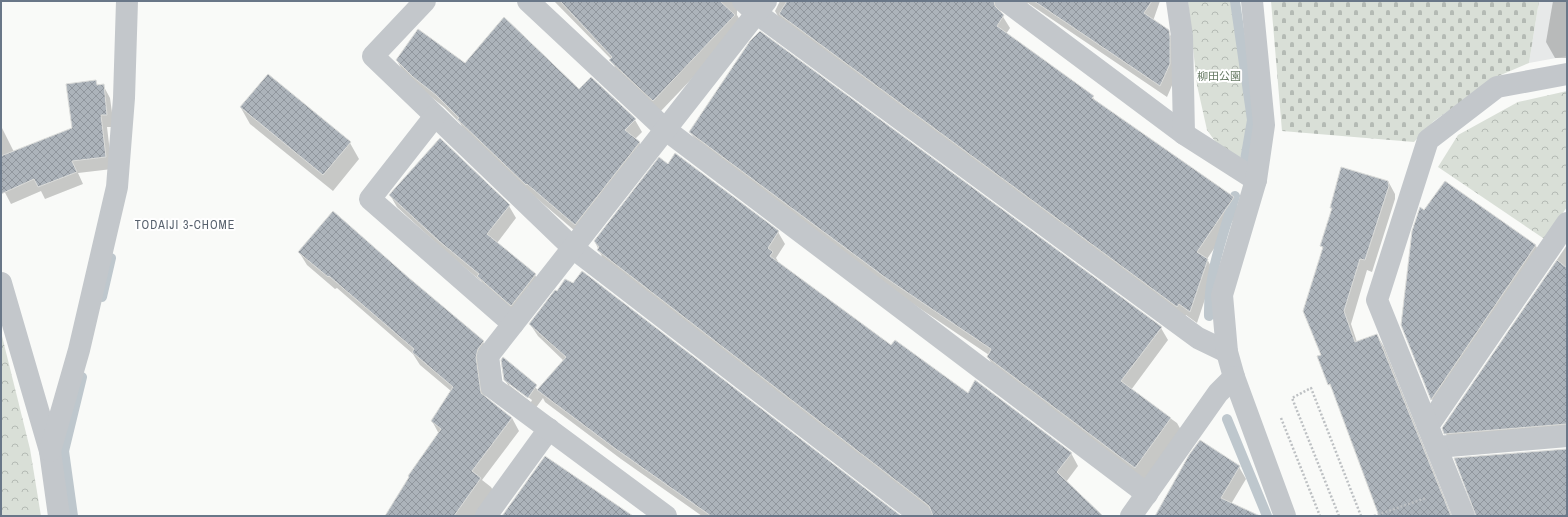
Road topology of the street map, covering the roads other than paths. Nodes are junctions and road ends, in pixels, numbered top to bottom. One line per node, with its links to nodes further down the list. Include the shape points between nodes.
1 (127, 1): 23 (street, via 124,98 117,187 80,350)
2 (425, 1): 9 (street, via 373,56)
3 (528, 1): 10 (street)
4 (1006, 1): 11 (street)
5 (1177, 1): 11 (street, via 1182,36)
6 (1252, 1): 12 (street, via 1264,126)
7 (755, 5): 10 (street); 17 (street, via 1198,338)
8 (1567, 74): 19 (street, via 1497,87 1428,140 1377,300)
9 (435, 116): 14 (street); 16 (street, via 370,199)
10 (666, 130): 14 (street); 24 (street)
11 (1184, 134): 12 (street)
12 (1256, 180): 17 (street, via 1222,295)
13 (1567, 223): 19 (street)
14 (573, 248): 16 (street); 28 (street)
15 (1, 283): 23 (street)
16 (513, 324): 20 (street, via 488,356 492,387)
17 (1227, 352): 18 (street)
18 (1234, 377): 24 (street, via 1218,393); 30 (street)
19 (1428, 426): 22 (street)
20 (549, 429): 26 (street); 27 (street)
21 (1567, 436): 22 (street)
22 (1437, 446): 31 (street)
23 (50, 452): 25 (street)
24 (1147, 494): 29 (street)
25 (59, 516)
26 (486, 516)
27 (666, 516)
28 (921, 516)
29 (1131, 516)
30 (1285, 516)
31 (1464, 516)

